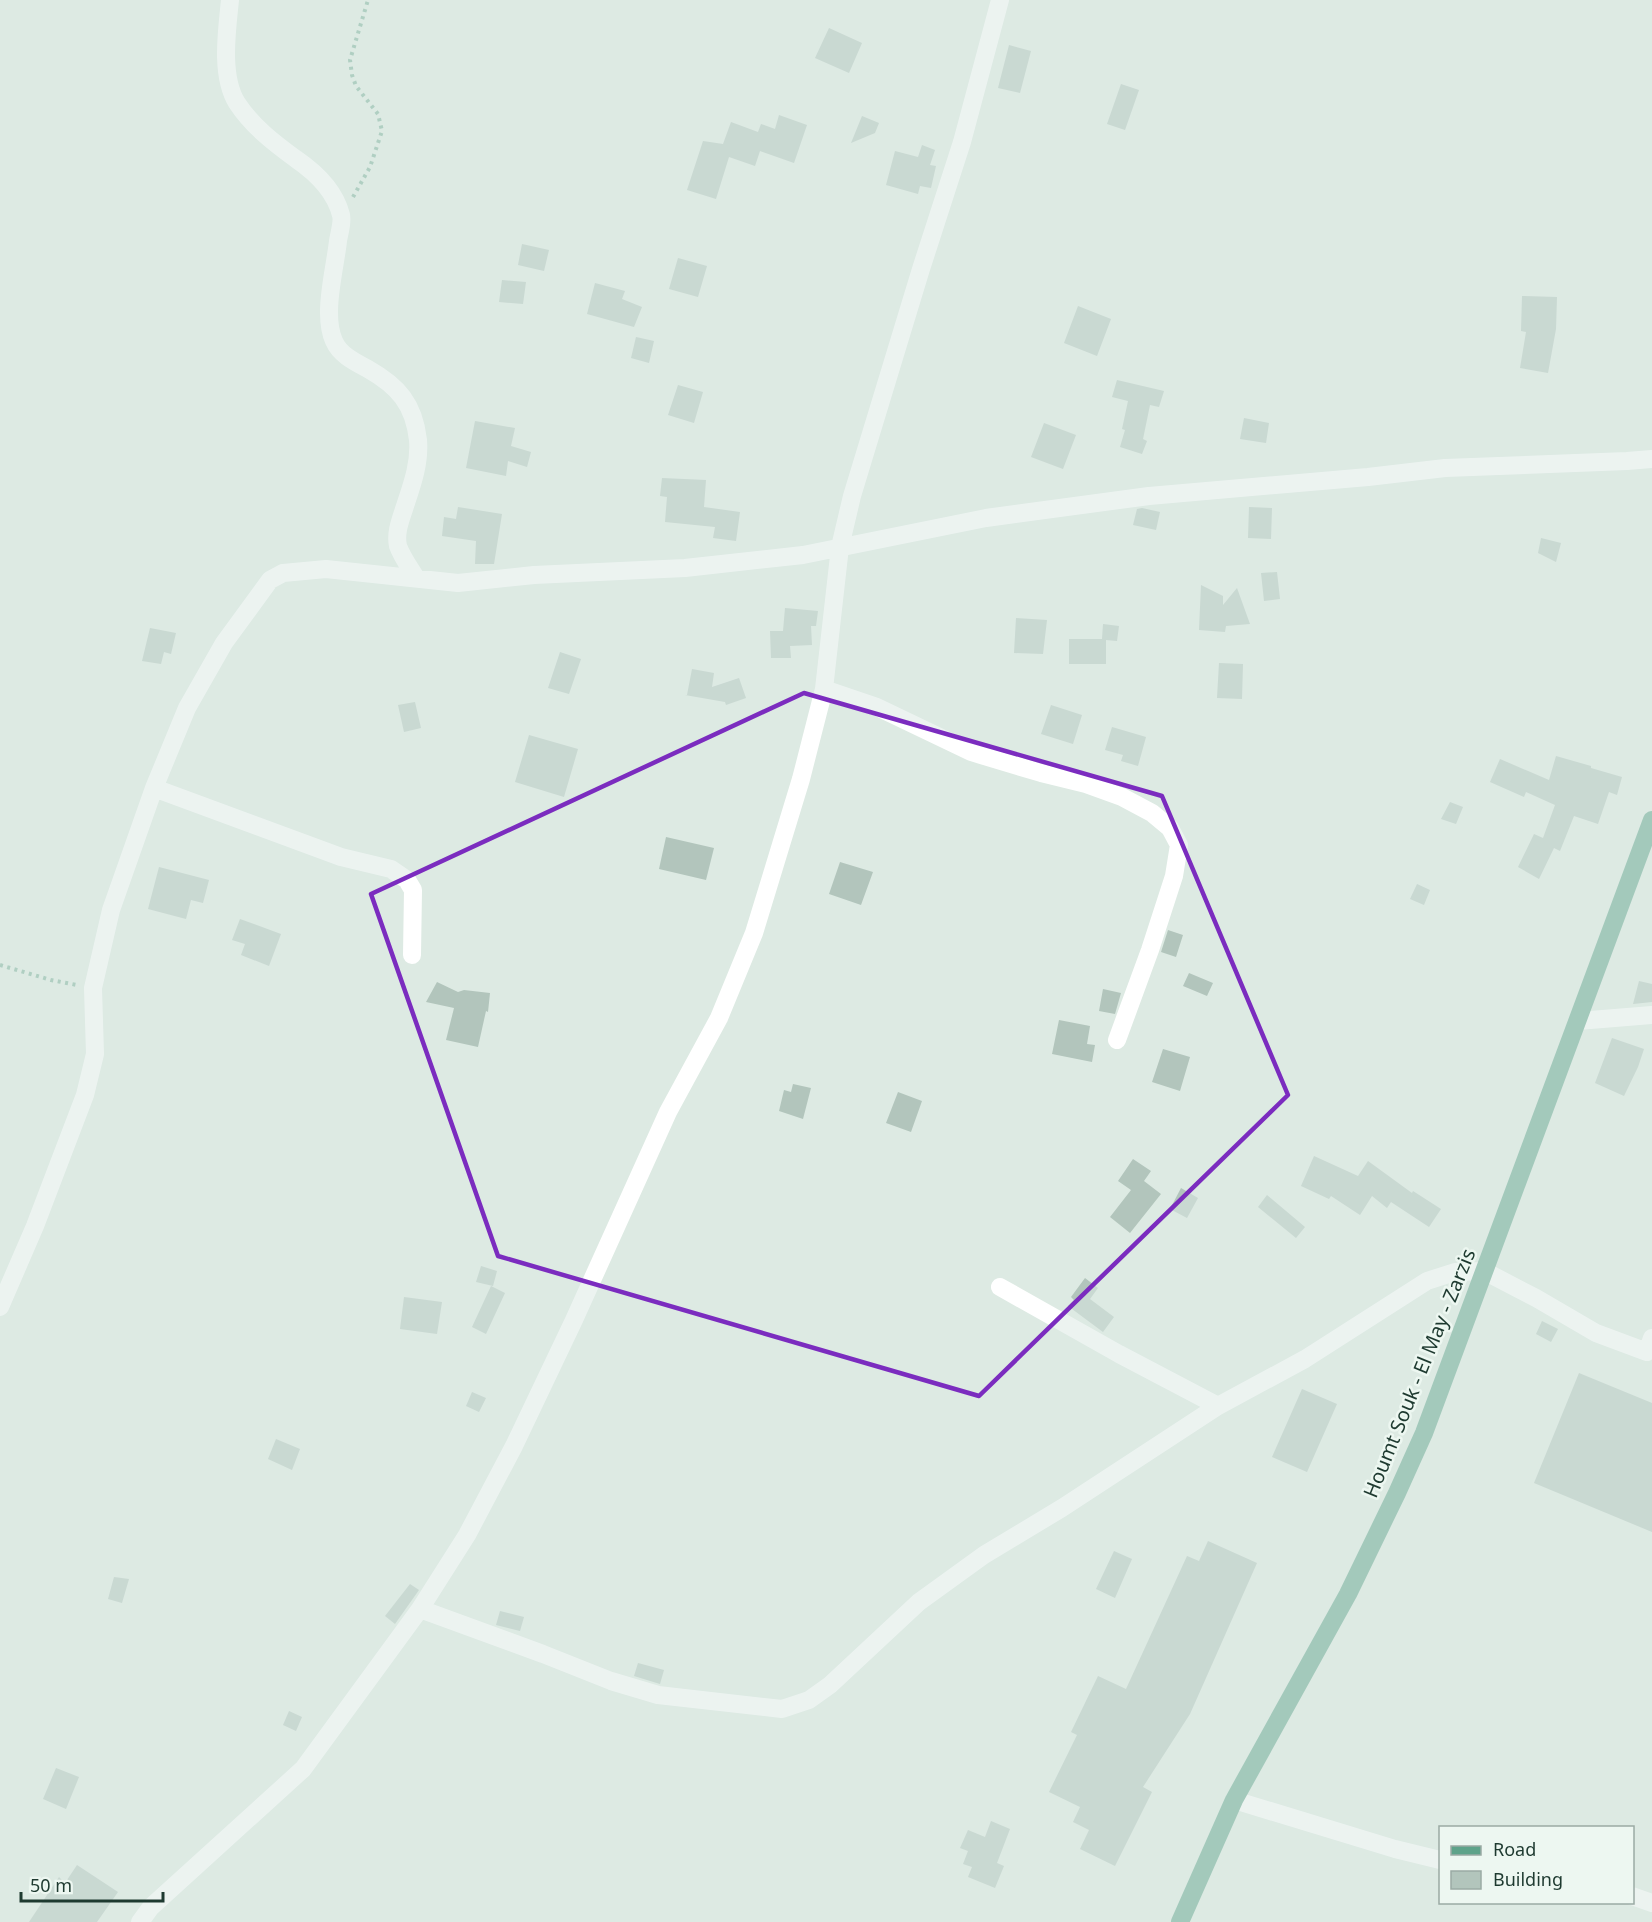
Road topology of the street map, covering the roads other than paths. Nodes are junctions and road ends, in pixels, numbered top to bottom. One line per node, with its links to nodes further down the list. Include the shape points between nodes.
1 (230, 0): 5 (street, via 226,52 236,101 253,124 311,170 327,188 342,216 330,304 334,341 345,356 401,392 416,424 418,462 397,533 399,546)
2 (1000, 0): 4 (street, via 962,142 852,496)
3 (1652, 459): 4 (street, via 1445,468 1149,495 986,518)
4 (840, 547): 5 (street, via 685,568 458,583); 6 (street)
5 (416, 578): 7 (street, via 326,570 283,573 270,580 224,643 187,708)
6 (824, 689): 12 (street, via 877,707 971,752 1122,797 1170,828 1179,845 1174,876); 18 (street, via 801,779 735,982 668,1112 514,1446 467,1534)
7 (154, 788): 9 (street, via 341,858 391,869 407,879 413,890); 15 (street, via 111,910 93,988 94,1054 85,1095)
8 (1652, 820): 11 (main road, Houmt Souk - El May - Zarzis)
9 (412, 955)
10 (1652, 1015): 11 (street)
11 (1578, 1021): 13 (main road, Houmt Souk - El May - Zarzis)
12 (1117, 1040)
13 (1484, 1271): 16 (street, via 1596,1333 1647,1352); 17 (street, via 1455,1272 1427,1281 1305,1359); 19 (main road, Houmt Souk - El May - Zarzis, via 1424,1433 1397,1493 1348,1594)
14 (1000, 1287): 17 (street)
15 (0, 1307)
16 (1652, 1338)
17 (1218, 1406): 18 (street, via 984,1555 919,1602 830,1685 809,1700 782,1709 658,1695)
18 (420, 1609): 23 (street, via 303,1769 151,1907)
19 (1234, 1800): 20 (street); 24 (main road, Houmt Souk - El May - Zarzis)
20 (1439, 1860)
21 (1634, 1897): 22 (street)
22 (1652, 1903)
23 (140, 1922)
24 (1180, 1922)

